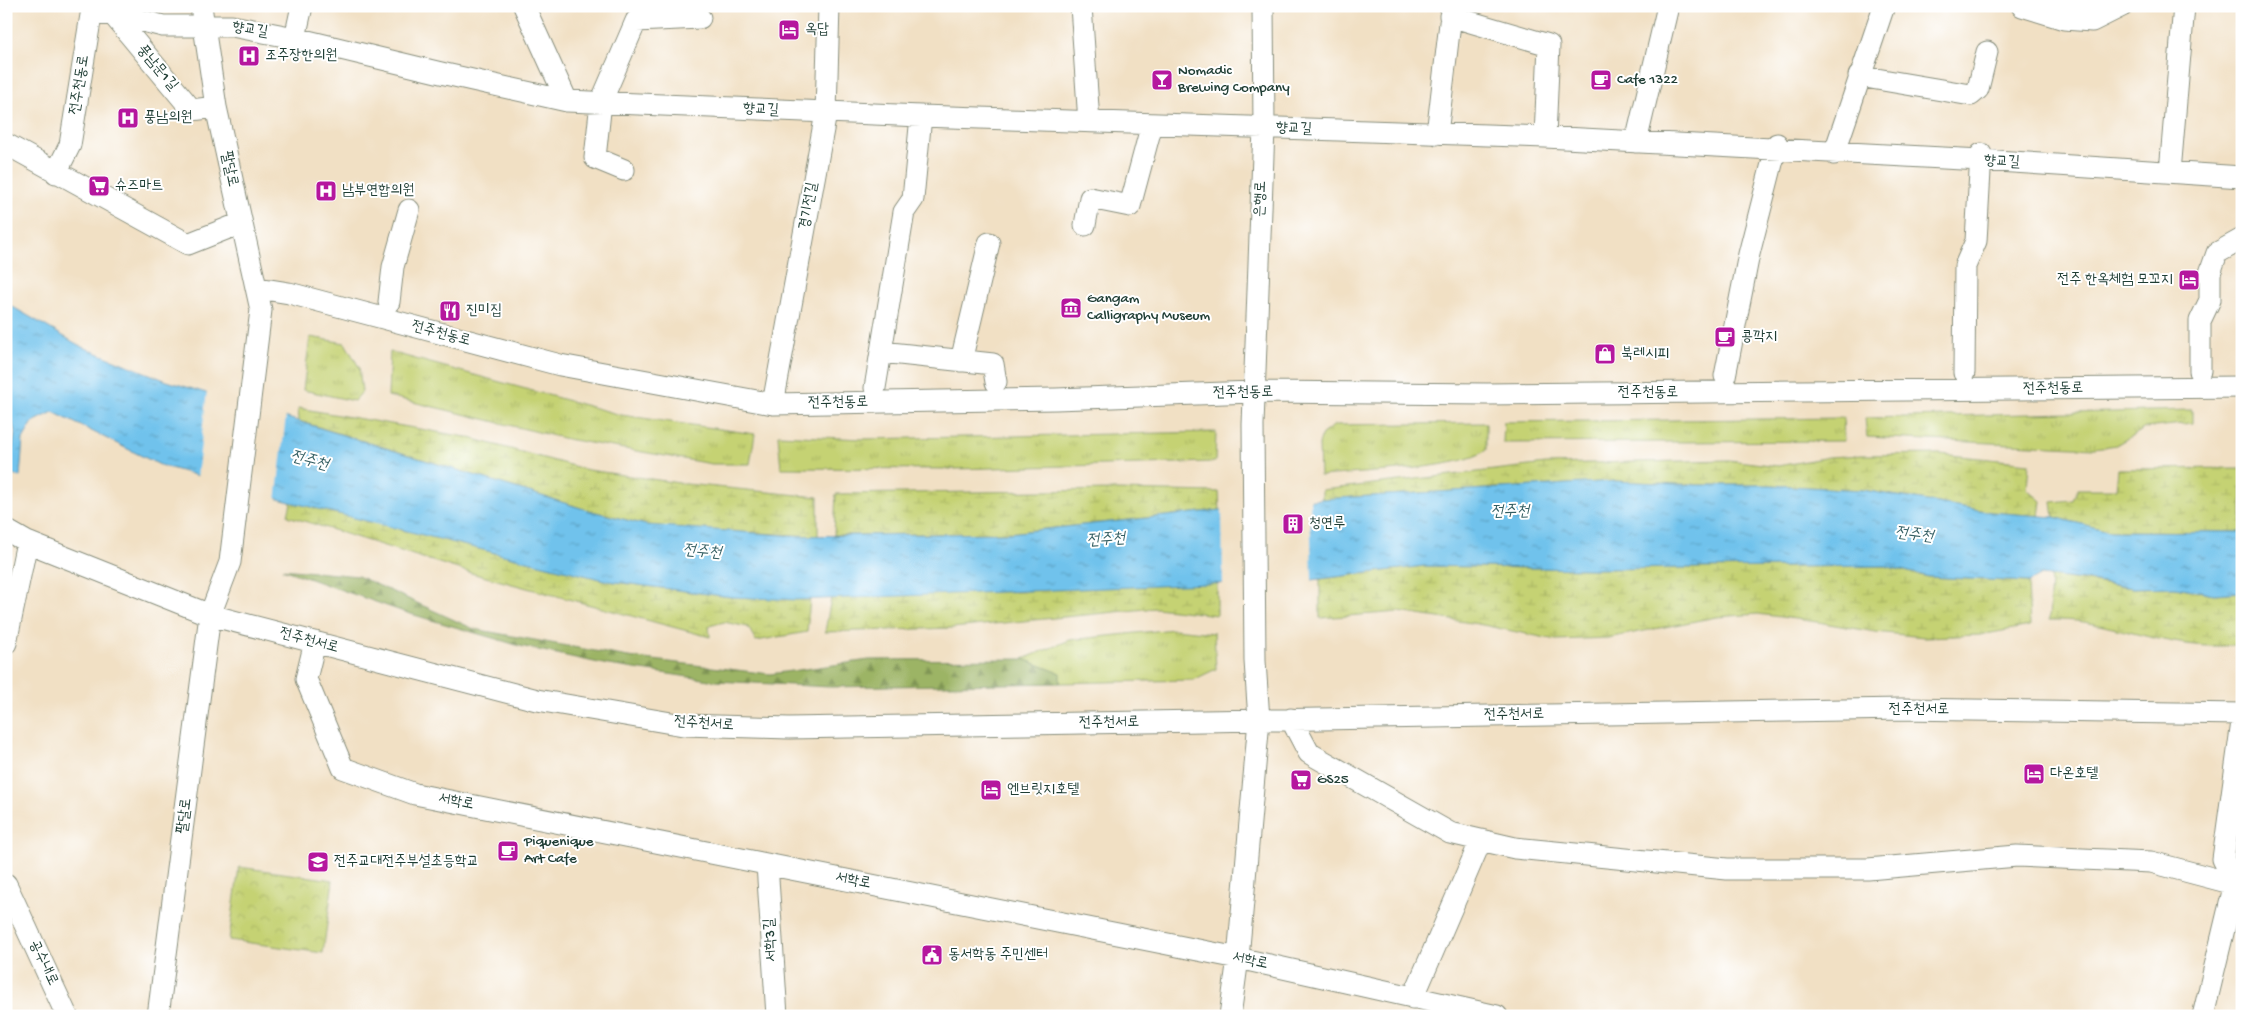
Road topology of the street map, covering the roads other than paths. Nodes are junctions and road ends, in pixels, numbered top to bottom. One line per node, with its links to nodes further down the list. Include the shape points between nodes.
1 (302, 6): 15 (street)
2 (524, 6): 18 (street)
3 (829, 6): 21 (street, 경기전길)
4 (1081, 6): 23 (street)
5 (1263, 6): 25 (street, 은행로)
6 (1668, 6): 28 (street)
7 (1884, 6): 17 (street)
8 (2022, 6): 9 (street, via 2064,19 2092,21)
9 (2122, 6)
10 (2184, 6): 34 (street)
11 (109, 10): 13 (street, via 163,26); 20 (street, 풍남문1길, via 192,110); 35 (street, 전주천동로, via 91,15 70,145)
12 (1451, 11): 26 (street); 27 (street, via 1549,45)
13 (203, 16): 15 (street, 향교길, via 232,26); 20 (street, 팔달로)
14 (700, 18): 19 (street, via 636,21)
15 (295, 38): 18 (street, 향교길)
16 (1987, 52): 17 (street, via 1978,89 1971,95)
17 (1859, 76): 31 (street)
18 (566, 101): 19 (street, 향교길)
19 (601, 102): 21 (street, 향교길); 33 (street, via 595,158)
20 (216, 107): 38 (street, 팔달로)
21 (826, 113): 22 (street, 향교길); 53 (street, 경기전길)
22 (921, 116): 23 (street, 향교길); 44 (street, 전주천동로, via 913,199 904,212)
23 (1089, 122): 24 (street, 향교길)
24 (1152, 124): 25 (street, 향교길); 39 (street, via 1130,206 1090,198)
25 (1264, 128): 26 (street, 향교길); 52 (street, 은행로)
26 (1437, 134): 27 (street, 향교길)
27 (1545, 138): 28 (street, 향교길)
28 (1636, 142): 30 (street, 향교길)
29 (6, 144): 35 (street)
30 (1776, 147): 31 (street, 향교길); 48 (street)
31 (1834, 154): 32 (street, 향교길)
32 (1981, 157): 34 (street, 향교길); 47 (street, via 1976,241 1965,266)
33 (624, 170)
34 (2170, 172): 36 (street, 향교길)
35 (56, 173): 38 (street, via 188,244)
36 (2242, 177)
37 (409, 210): 43 (street, via 393,267)
38 (241, 223): 42 (street, 팔달로)
39 (1085, 226)
40 (2242, 239): 46 (street, via 2217,253 2210,273 2210,300 2200,320)
41 (989, 243): 45 (street)
42 (258, 288): 53 (street, 전주천동로, via 289,293 560,365); 56 (street, 팔달로, via 261,310 230,562)
43 (389, 302)
44 (881, 352): 45 (street); 51 (street, 전주천동로)
45 (961, 361): 49 (street, via 993,364)
46 (2200, 371)
47 (1964, 373)
48 (1725, 376)
49 (996, 382)
50 (2242, 387): 52 (street, 전주천동로, via 1487,394)
51 (875, 388)
52 (1253, 392): 53 (street, 전주천동로); 61 (street, 은행로, via 1254,661)
53 (773, 404)
54 (6, 530): 55 (street, 전주천서로)
55 (27, 542): 56 (street, 전주천서로); 58 (street)
56 (210, 615): 57 (street, 전주천서로); 70 (street, 팔달로)
57 (315, 642): 61 (street, 전주천서로, via 537,700 683,725 789,728); 64 (street, 서학로, via 306,679 342,768 415,794)
58 (6, 643)
59 (2242, 714): 60 (street, 전주천서로, via 1901,709)
60 (1291, 719): 61 (street, 전주천서로); 63 (street, via 1309,753 1450,833)
61 (1259, 720): 67 (street, 은행로)
62 (2242, 722): 66 (street, via 2223,859)
63 (1481, 840): 66 (street, via 1515,848 1727,869 1868,869 2017,856 2151,862); 68 (street)
64 (767, 864): 67 (street, 서학로); 71 (street, 서학3길)
65 (6, 884): 69 (street, 공수내로)
66 (2238, 885): 74 (street)
67 (1238, 958): 68 (street, 서학로); 72 (street, 은행로)
68 (1413, 998): 73 (street, 서학로)
69 (67, 1016)
70 (158, 1016)
71 (777, 1016)
72 (1230, 1016)
73 (1496, 1016)
74 (2203, 1016)

